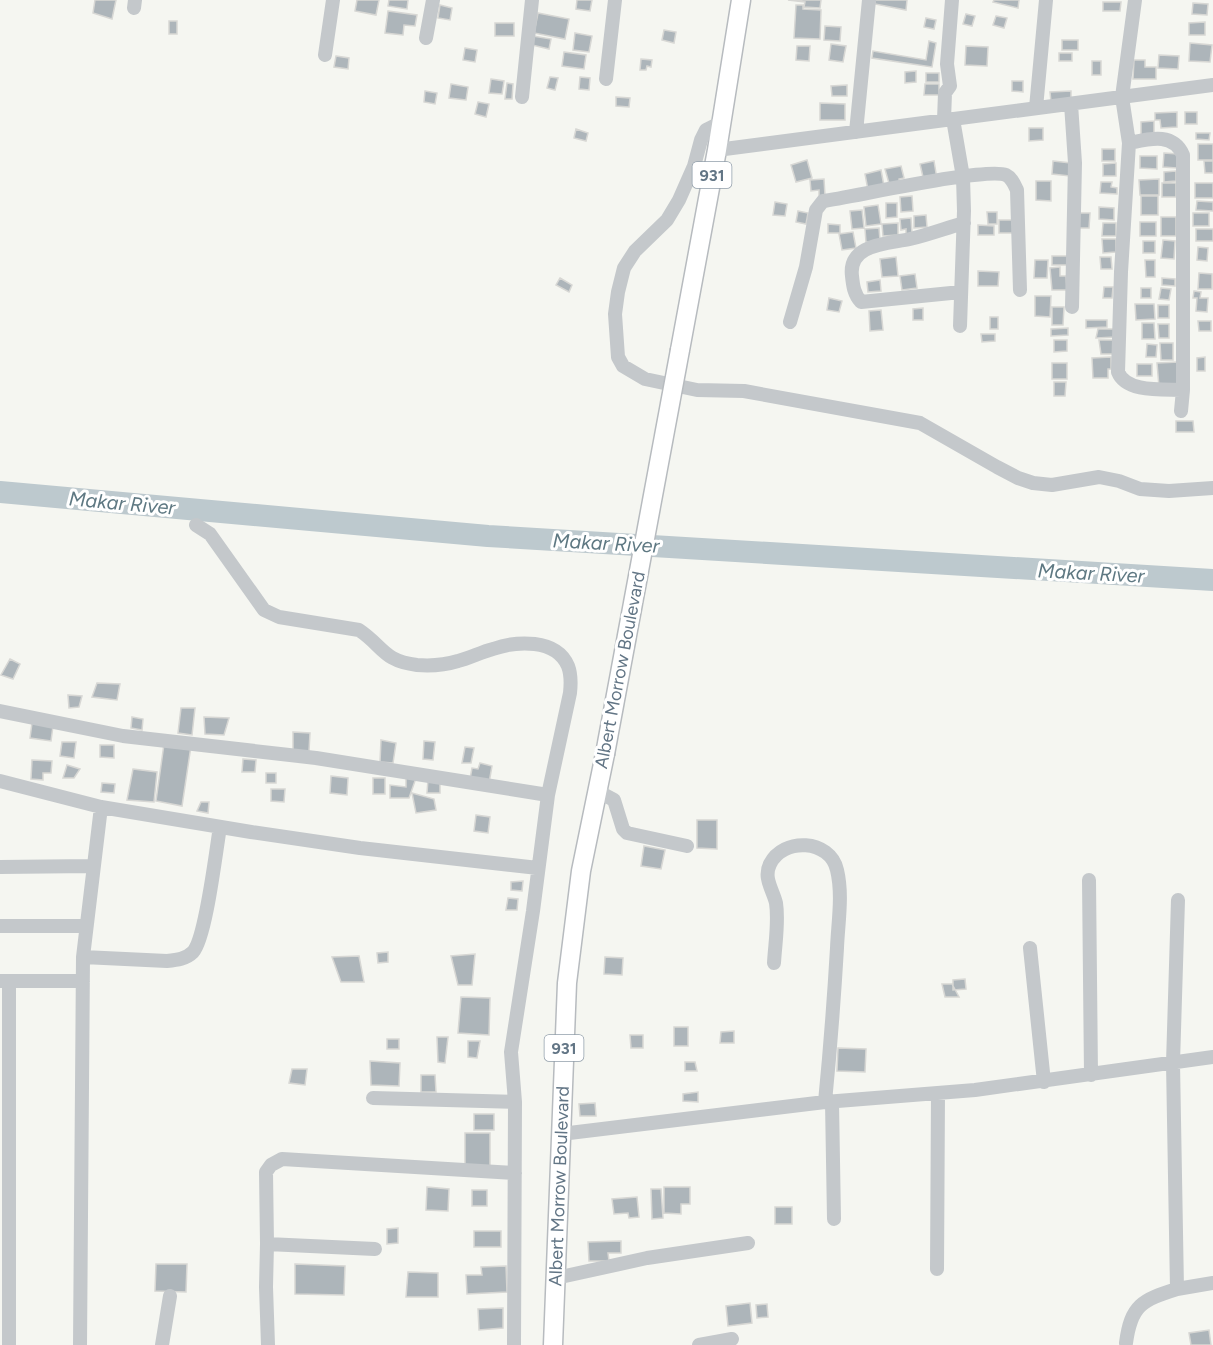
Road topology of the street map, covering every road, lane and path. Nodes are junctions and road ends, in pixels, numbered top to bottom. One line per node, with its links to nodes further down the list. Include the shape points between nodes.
1 (333, 0): 11 (street)
2 (433, 0): 10 (street)
3 (532, 0): 14 (street)
4 (615, 0): 12 (street)
5 (741, 0): 19 (main road, Albert Morrow Boulevard / 931)
6 (869, 0): 20 (street)
7 (952, 0): 18 (street, via 950,86 945,93)
8 (1046, 0): 17 (street)
9 (1135, 0): 15 (street)
10 (426, 38)
11 (325, 55)
12 (606, 80)
13 (1213, 85): 15 (street)
14 (522, 97)
15 (1122, 97): 16 (street); 21 (street)
16 (1071, 104): 17 (street); 27 (street, via 1075,163)
17 (1036, 108): 18 (street)
18 (949, 120): 20 (street); 23 (street)
19 (722, 122): 22 (main road, Albert Morrow Boulevard / 931); 32 (street, via 706,130 694,166 667,220 634,250 624,268 615,314 618,357 623,366 645,379 697,390 744,391 920,423 1033,483 1052,485 1099,477 1140,489)
20 (856, 132): 22 (street)
21 (1129, 143): 30 (street, via 1164,139 1172,141 1183,155); 30 (street, via 1118,372 1120,378 1134,385)
22 (717, 150): 36 (main road, Albert Morrow Boulevard / 931, bridge)
23 (963, 177): 24 (street); 25 (street, via 997,173 1014,182); 28 (street, via 823,201 816,210 806,267)
24 (964, 223): 26 (street); 26 (street, via 873,246 862,251 851,268 853,289 861,302)
25 (1020, 290)
26 (961, 292): 29 (street)
27 (1072, 307)
28 (790, 322)
29 (960, 326)
30 (1183, 390): 31 (street)
31 (1181, 411)
32 (1213, 488)
33 (195, 525): 37 (street, via 210,534 264,610 279,617 359,630 388,657 402,662 434,665 518,644 552,650 567,664 571,678)
34 (0, 711): 37 (street, via 123,736 316,758)
35 (0, 781): 38 (street)
36 (597, 791): 40 (street, via 614,800 627,833); 62 (main road, Albert Morrow Boulevard / 931, via 570,948)
37 (548, 795): 43 (street)
38 (101, 807): 39 (street); 41 (street)
39 (220, 827): 43 (street); 49 (street, via 205,917 192,953 180,960 167,961)
40 (687, 846)
41 (92, 866): 42 (street); 47 (street)
42 (0, 867)
43 (538, 868): 60 (street, via 511,1052)
44 (1089, 879): 56 (street)
45 (1178, 900): 55 (street)
46 (0, 926): 47 (street)
47 (85, 926): 49 (street)
48 (1030, 948): 57 (street)
49 (83, 957): 52 (street)
50 (774, 963): 61 (street, via 776,908 767,878 769,865 790,848 820,847 835,863 839,887)
51 (4, 981): 52 (street); 53 (street)
52 (83, 981): 76 (street)
53 (4, 1045): 75 (street)
54 (1213, 1057): 55 (street)
55 (1173, 1063): 56 (street); 71 (street)
56 (1091, 1075): 57 (street)
57 (1044, 1082): 58 (street)
58 (938, 1094): 61 (street); 68 (street)
59 (373, 1098): 60 (street)
60 (515, 1102): 63 (street)
61 (829, 1102): 62 (street); 64 (street)
62 (561, 1134): 69 (main road, Albert Morrow Boulevard / 931)
63 (515, 1173): 65 (street, via 282,1159 271,1164 266,1172); 79 (street)
64 (834, 1219)
65 (267, 1244): 67 (street); 78 (street)
66 (748, 1244): 69 (street, via 647,1258)
67 (375, 1249)
68 (937, 1269)
69 (556, 1278): 80 (main road, Albert Morrow Boulevard / 931)
70 (1213, 1283): 71 (street)
71 (1177, 1289): 74 (street, via 1146,1300 1135,1310)
72 (170, 1296): 77 (street)
73 (732, 1340): 81 (street)
74 (1126, 1343)
75 (9, 1345)
76 (80, 1345)
77 (162, 1345)
78 (268, 1345)
79 (514, 1345)
80 (553, 1345)
81 (699, 1345)

